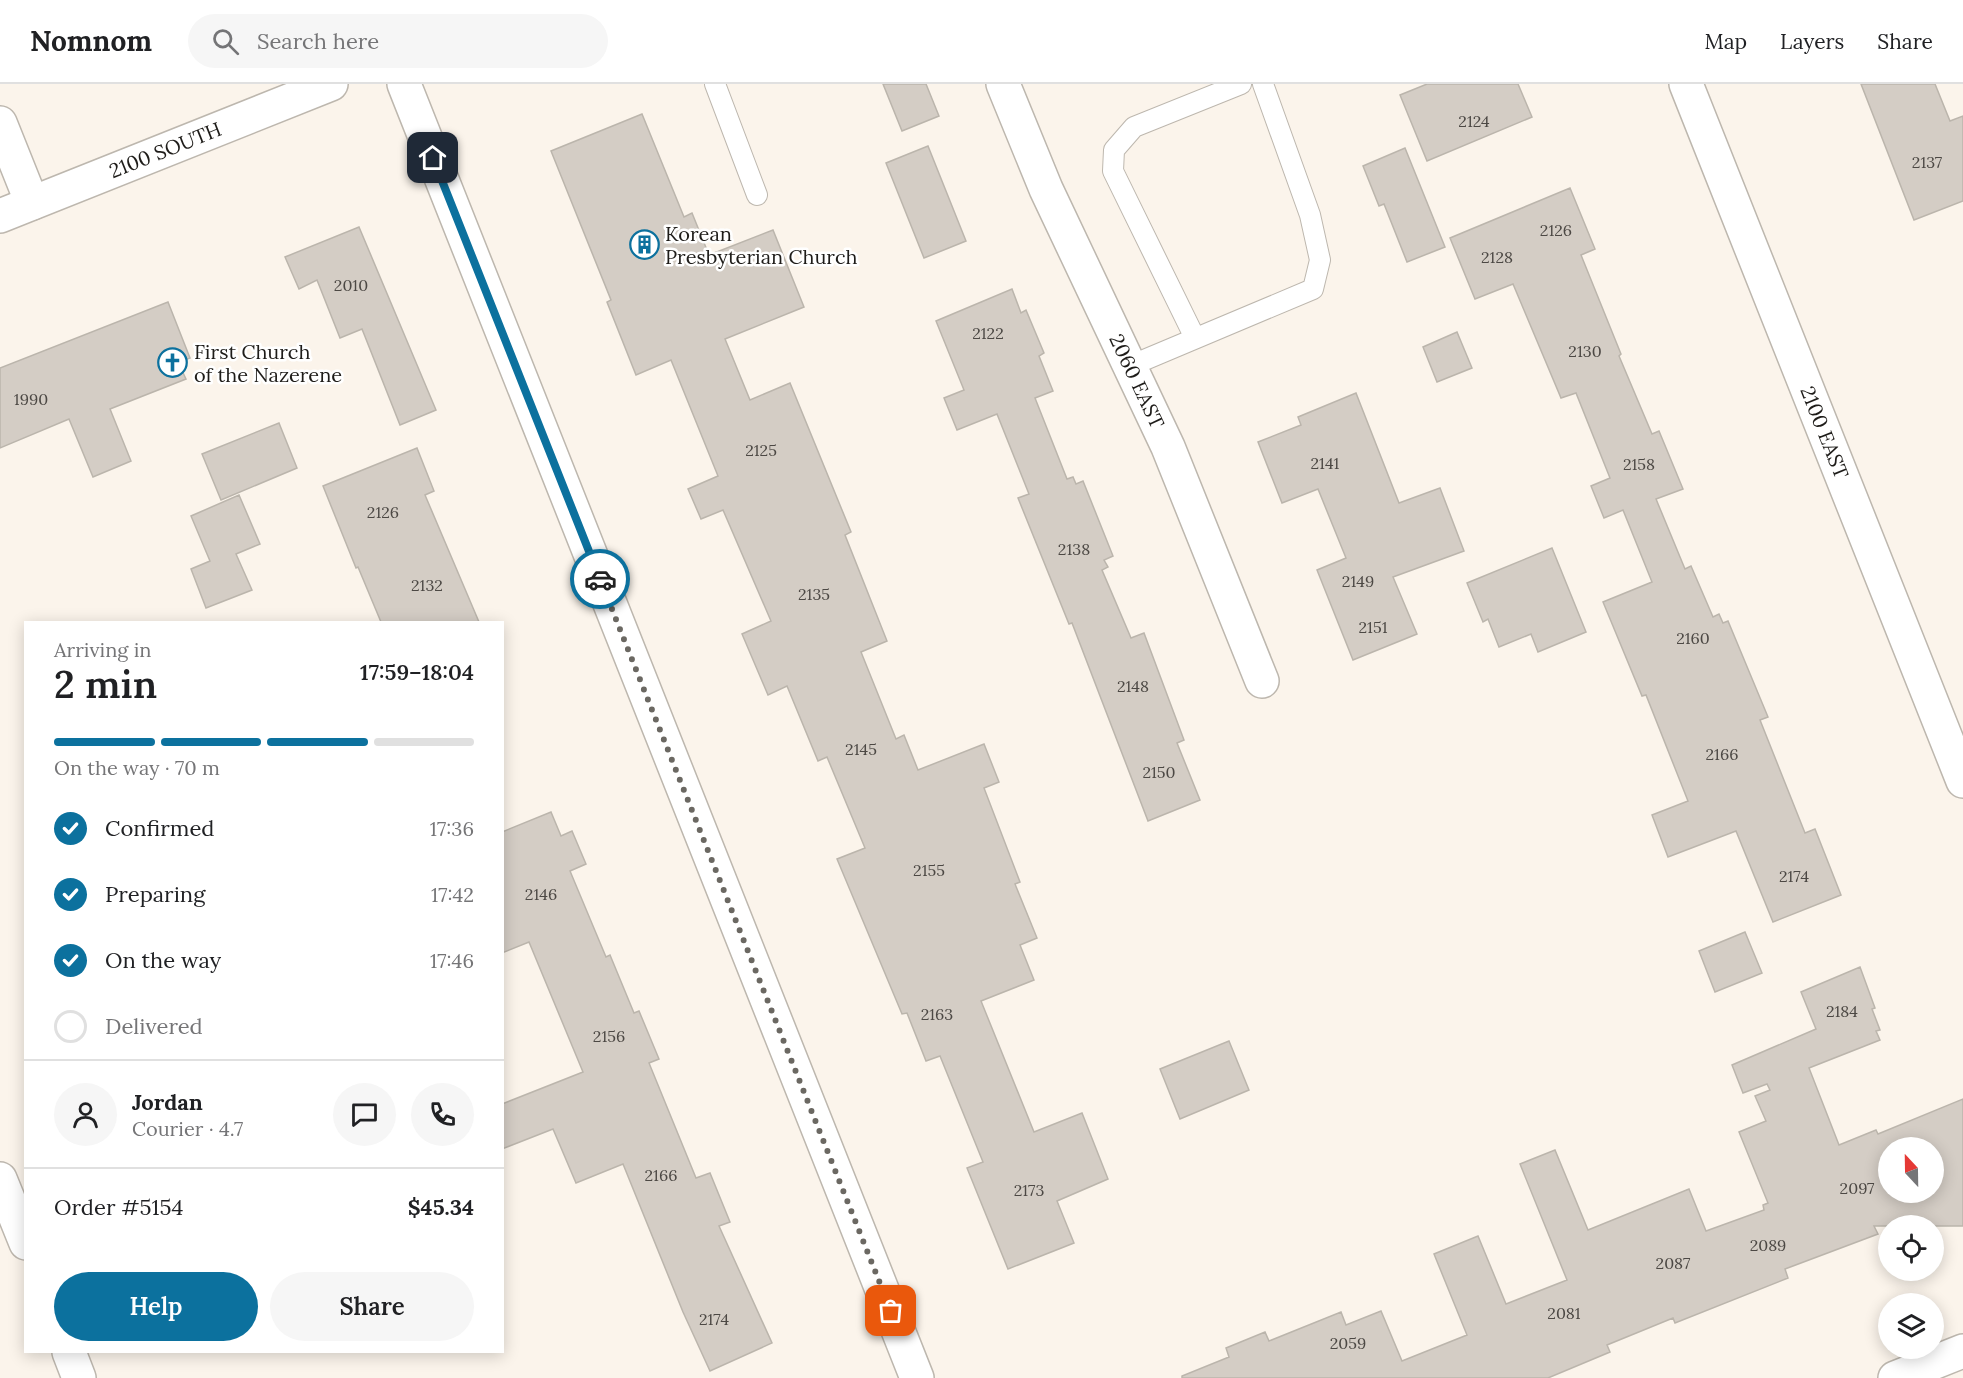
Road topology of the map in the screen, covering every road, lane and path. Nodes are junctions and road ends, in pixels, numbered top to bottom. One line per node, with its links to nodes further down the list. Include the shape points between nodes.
1 (331, 84): 10 (street, 2100 SOUTH)
2 (404, 84): 21 (street)
3 (715, 84): 9 (lane)
4 (1003, 84): 13 (street, 2060 EAST, via 1046,189)
5 (1241, 84): 12 (lane, via 1134,127 1114,150 1113,171)
6 (1263, 84): 12 (lane, via 1310,215 1320,260 1313,288)
7 (1686, 84): 15 (street, 2100 EAST)
8 (0, 123): 10 (street)
9 (757, 195)
10 (32, 203): 11 (street, 2100 SOUTH)
11 (0, 216)
12 (1196, 338): 13 (lane)
13 (1130, 366): 14 (street, 2060 EAST, via 1168,447)
14 (1262, 681)
15 (1963, 781)
16 (0, 1179): 17 (street)
17 (24, 1238)
18 (1963, 1351): 22 (street)
19 (69, 1353): 20 (street)
20 (79, 1378)
21 (917, 1378)
22 (1895, 1378)

